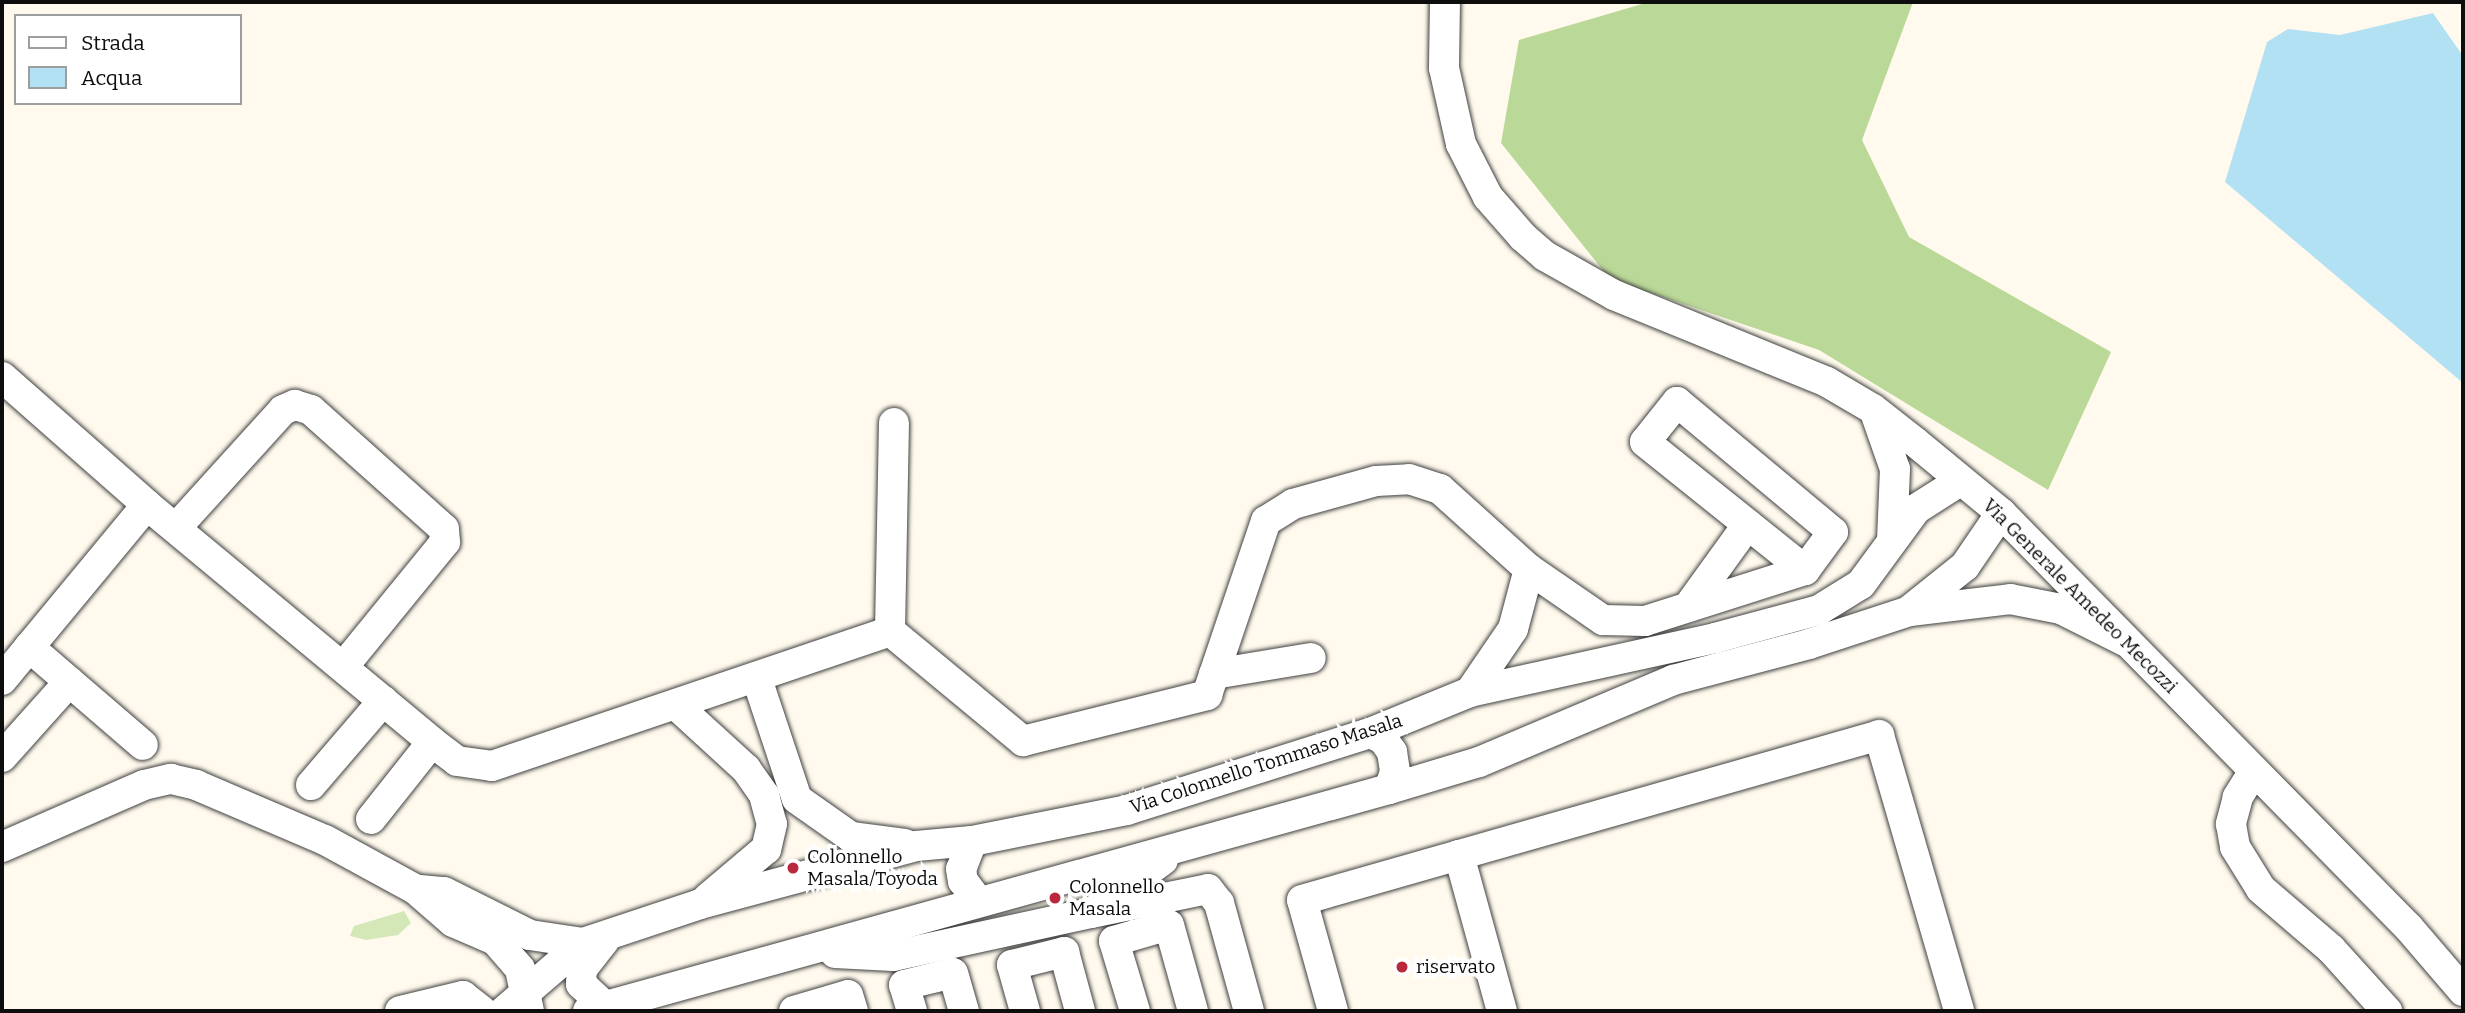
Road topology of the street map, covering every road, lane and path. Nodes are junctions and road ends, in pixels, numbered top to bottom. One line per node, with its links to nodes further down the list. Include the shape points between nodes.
1 (1445, 2): 3 (street, Via Generale Amedeo Mecozzi, via 1444,68 1461,144 1488,197 1523,237 1545,256 1614,295 1779,359)
2 (2, 377): 6 (street)
3 (1874, 409): 5 (street, Via Generale Amedeo Mecozzi); 10 (street, via 1895,470)
4 (894, 423): 15 (street)
5 (1960, 481): 7 (street, Via Generale Amedeo Mecozzi); 10 (street, Via Colonnello Tommaso Masala, via 1916,509)
6 (147, 505): 9 (street); 17 (street)
7 (2001, 513): 14 (street, via 1965,566); 16 (street, Via Generale Amedeo Mecozzi)
8 (1748, 524): 12 (street); 12 (street, via 1645,442 1677,402 1833,532); 13 (street)
9 (176, 528): 19 (street); 19 (street, via 283,410 295,405 311,410 444,529 446,542)
10 (1891, 545): 24 (street, Via Colonnello Tommaso Masala, via 1861,584 1819,610)
11 (1529, 569): 13 (street, via 1603,620 1645,621); 20 (street, via 1451,496 1409,479 1376,481 1293,504 1266,521 1255,544); 24 (street, via 1513,629)
12 (1805, 570): 13 (street)
13 (1688, 607)
14 (1910, 611): 16 (street, via 2010,599 2061,609); 33 (street, via 1808,645 1673,680 1479,762)
15 (890, 631): 20 (street, via 1023,741 1207,695); 21 (street)
16 (2125, 641): 31 (street, Via Generale Amedeo Mecozzi)
17 (29, 647): 22 (street); 23 (street)
18 (1311, 658): 20 (street)
19 (343, 667): 25 (street)
20 (1214, 674)
21 (757, 679): 26 (street); 36 (street, via 797,799 851,837)
22 (2, 680)
23 (69, 682): 29 (street); 30 (street)
24 (1470, 692): 27 (street, Via Colonnello Tommaso Masala)
25 (383, 701): 28 (street); 32 (street)
26 (676, 705): 28 (street, via 492,766 457,761); 42 (street, via 746,769 764,795 772,824 766,849)
27 (1370, 733): 33 (street, via 1383,739 1392,752 1395,772); 35 (street, Via Colonnello Tommaso Masala, via 1127,810)
28 (432, 742): 34 (street)
29 (143, 745)
30 (2, 757)
31 (2254, 771): 46 (street, Via Generale Amedeo Mecozzi, via 2409,928); 49 (street, via 2238,797 2231,824 2235,847 2261,889 2331,949)
32 (311, 785)
33 (1389, 789): 38 (street)
34 (371, 819)
35 (972, 841): 36 (street, Via Colonnello Tommaso Masala); 41 (street, via 961,869 963,881)
36 (916, 846): 42 (street, Via Colonnello Tommaso Masala)
37 (2, 847): 40 (street, via 144,785 171,779 325,840)
38 (1176, 850): 41 (street); 43 (street)
39 (1459, 855): 61 (street, via 1302,900); 62 (street); 63 (street, via 1879,735)
40 (415, 889): 44 (street, via 444,892 530,935); 48 (street, via 453,922 474,928 507,948 520,969)
41 (979, 902): 45 (street)
42 (700, 904): 44 (street, Via Colonnello Tommaso Masala)
43 (1091, 913): 45 (street, via 893,956); 60 (street, via 1208,889 1219,903)
44 (596, 940): 47 (street, via 581,984); 48 (street, Via Colonnello Tommaso Masala)
45 (814, 952): 47 (street)
46 (2463, 991)
47 (616, 1007)
48 (527, 1008)
49 (2380, 1008)
50 (400, 1011): 51 (street, via 463,996)
51 (482, 1011)
52 (794, 1011): 53 (street, via 848,995)
53 (853, 1011)
54 (912, 1011): 55 (street, via 904,985 953,973)
55 (964, 1011)
56 (1025, 1011): 57 (street, via 1012,965 1064,952)
57 (1080, 1011)
58 (1135, 1011): 59 (street, via 1114,941 1169,925)
59 (1193, 1011)
60 (1249, 1011)
61 (1333, 1011)
62 (1502, 1011)
63 (1959, 1011)

